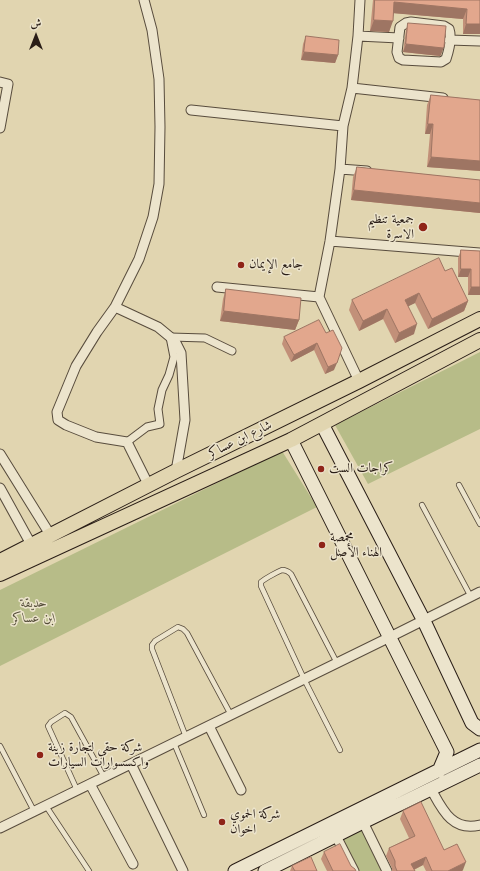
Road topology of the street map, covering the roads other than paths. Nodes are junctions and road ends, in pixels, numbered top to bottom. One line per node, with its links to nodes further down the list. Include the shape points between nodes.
1 (144, 0): 19 (street, via 152,30 159,79 159,184 153,217 139,259)
2 (360, 0): 3 (street)
3 (358, 36): 4 (street); 8 (street)
4 (398, 38): 5 (street, via 400,27 411,22 444,26 449,29); 5 (street, via 398,58 442,62 446,59)
5 (450, 40): 6 (street)
6 (480, 41)
7 (0, 82): 12 (street, via 8,84)
8 (352, 88): 9 (street); 11 (street)
9 (450, 99)
10 (191, 110): 11 (street)
11 (343, 126): 13 (street)
12 (0, 128)
13 (340, 168): 14 (street); 15 (street)
14 (379, 173)
15 (330, 241): 16 (street); 18 (street)
16 (480, 253)
17 (217, 287): 18 (street)
18 (319, 297): 24 (street)
19 (115, 307): 21 (street, via 158,327); 27 (street, via 76,366 57,412 58,420 66,426 96,437)
20 (480, 319): 24 (main road, شارع ابن عساكر)
21 (170, 337): 23 (street, via 205,338); 27 (street, via 174,357 158,409 160,424 147,427); 29 (street, via 181,353 185,420)
22 (480, 340): 25 (main road, شارع ابن عساكر)
23 (232, 351)
24 (359, 381): 29 (main road, شارع ابن عساكر)
25 (322, 424): 26 (main road, شارع ابن عساكر); 41 (main road)
26 (292, 440): 38 (main road, شارع ابن عساكر); 42 (main road)
27 (127, 442): 31 (street)
28 (0, 454): 35 (street)
29 (176, 471): 31 (main road, شارع ابن عساكر)
30 (458, 485): 34 (lane)
31 (149, 486): 35 (main road, شارع ابن عساكر)
32 (0, 488): 36 (street)
33 (422, 505): 40 (lane)
34 (480, 524)
35 (51, 536): 36 (main road, شارع ابن عساكر)
36 (32, 546): 37 (main road, شارع ابن عساكر)
37 (0, 561)
38 (0, 574)
39 (480, 592): 40 (street)
40 (470, 597): 41 (street)
41 (424, 620): 42 (street); 47 (main road, via 472,723)
42 (390, 637): 43 (street); 55 (main road, via 447,752)
43 (338, 663): 44 (street); 44 (lane, via 292,574 283,570 265,579 261,586)
44 (304, 679): 45 (street); 51 (lane)
45 (231, 715): 46 (street); 48 (lane, via 187,634 178,628 155,641 152,649)
46 (209, 726): 48 (street); 60 (street)
47 (480, 729)
48 (186, 737): 49 (street)
49 (174, 743): 53 (street); 63 (lane)
50 (0, 746): 62 (lane)
51 (340, 750)
52 (480, 750): 55 (main road)
53 (131, 764): 56 (street); 71 (street)
54 (480, 765): 58 (main road)
55 (439, 771): 72 (main road)
56 (104, 777): 57 (street); 59 (lane, via 72,717 65,713 48,726)
57 (90, 784): 59 (street); 68 (street)
58 (430, 789): 64 (main road); 65 (street, via 451,820 467,826)
59 (77, 790): 61 (street)
60 (241, 790)
61 (46, 805): 62 (street); 70 (lane)
62 (34, 811): 66 (street)
63 (204, 815)
64 (364, 822): 67 (main road); 75 (street)
65 (480, 825)
66 (0, 828)
67 (336, 836): 69 (main road); 74 (street)
68 (133, 864)
69 (283, 867): 73 (main road)
70 (89, 871)
71 (183, 871)
72 (235, 871)
73 (265, 871)
74 (354, 871)
75 (387, 871)

